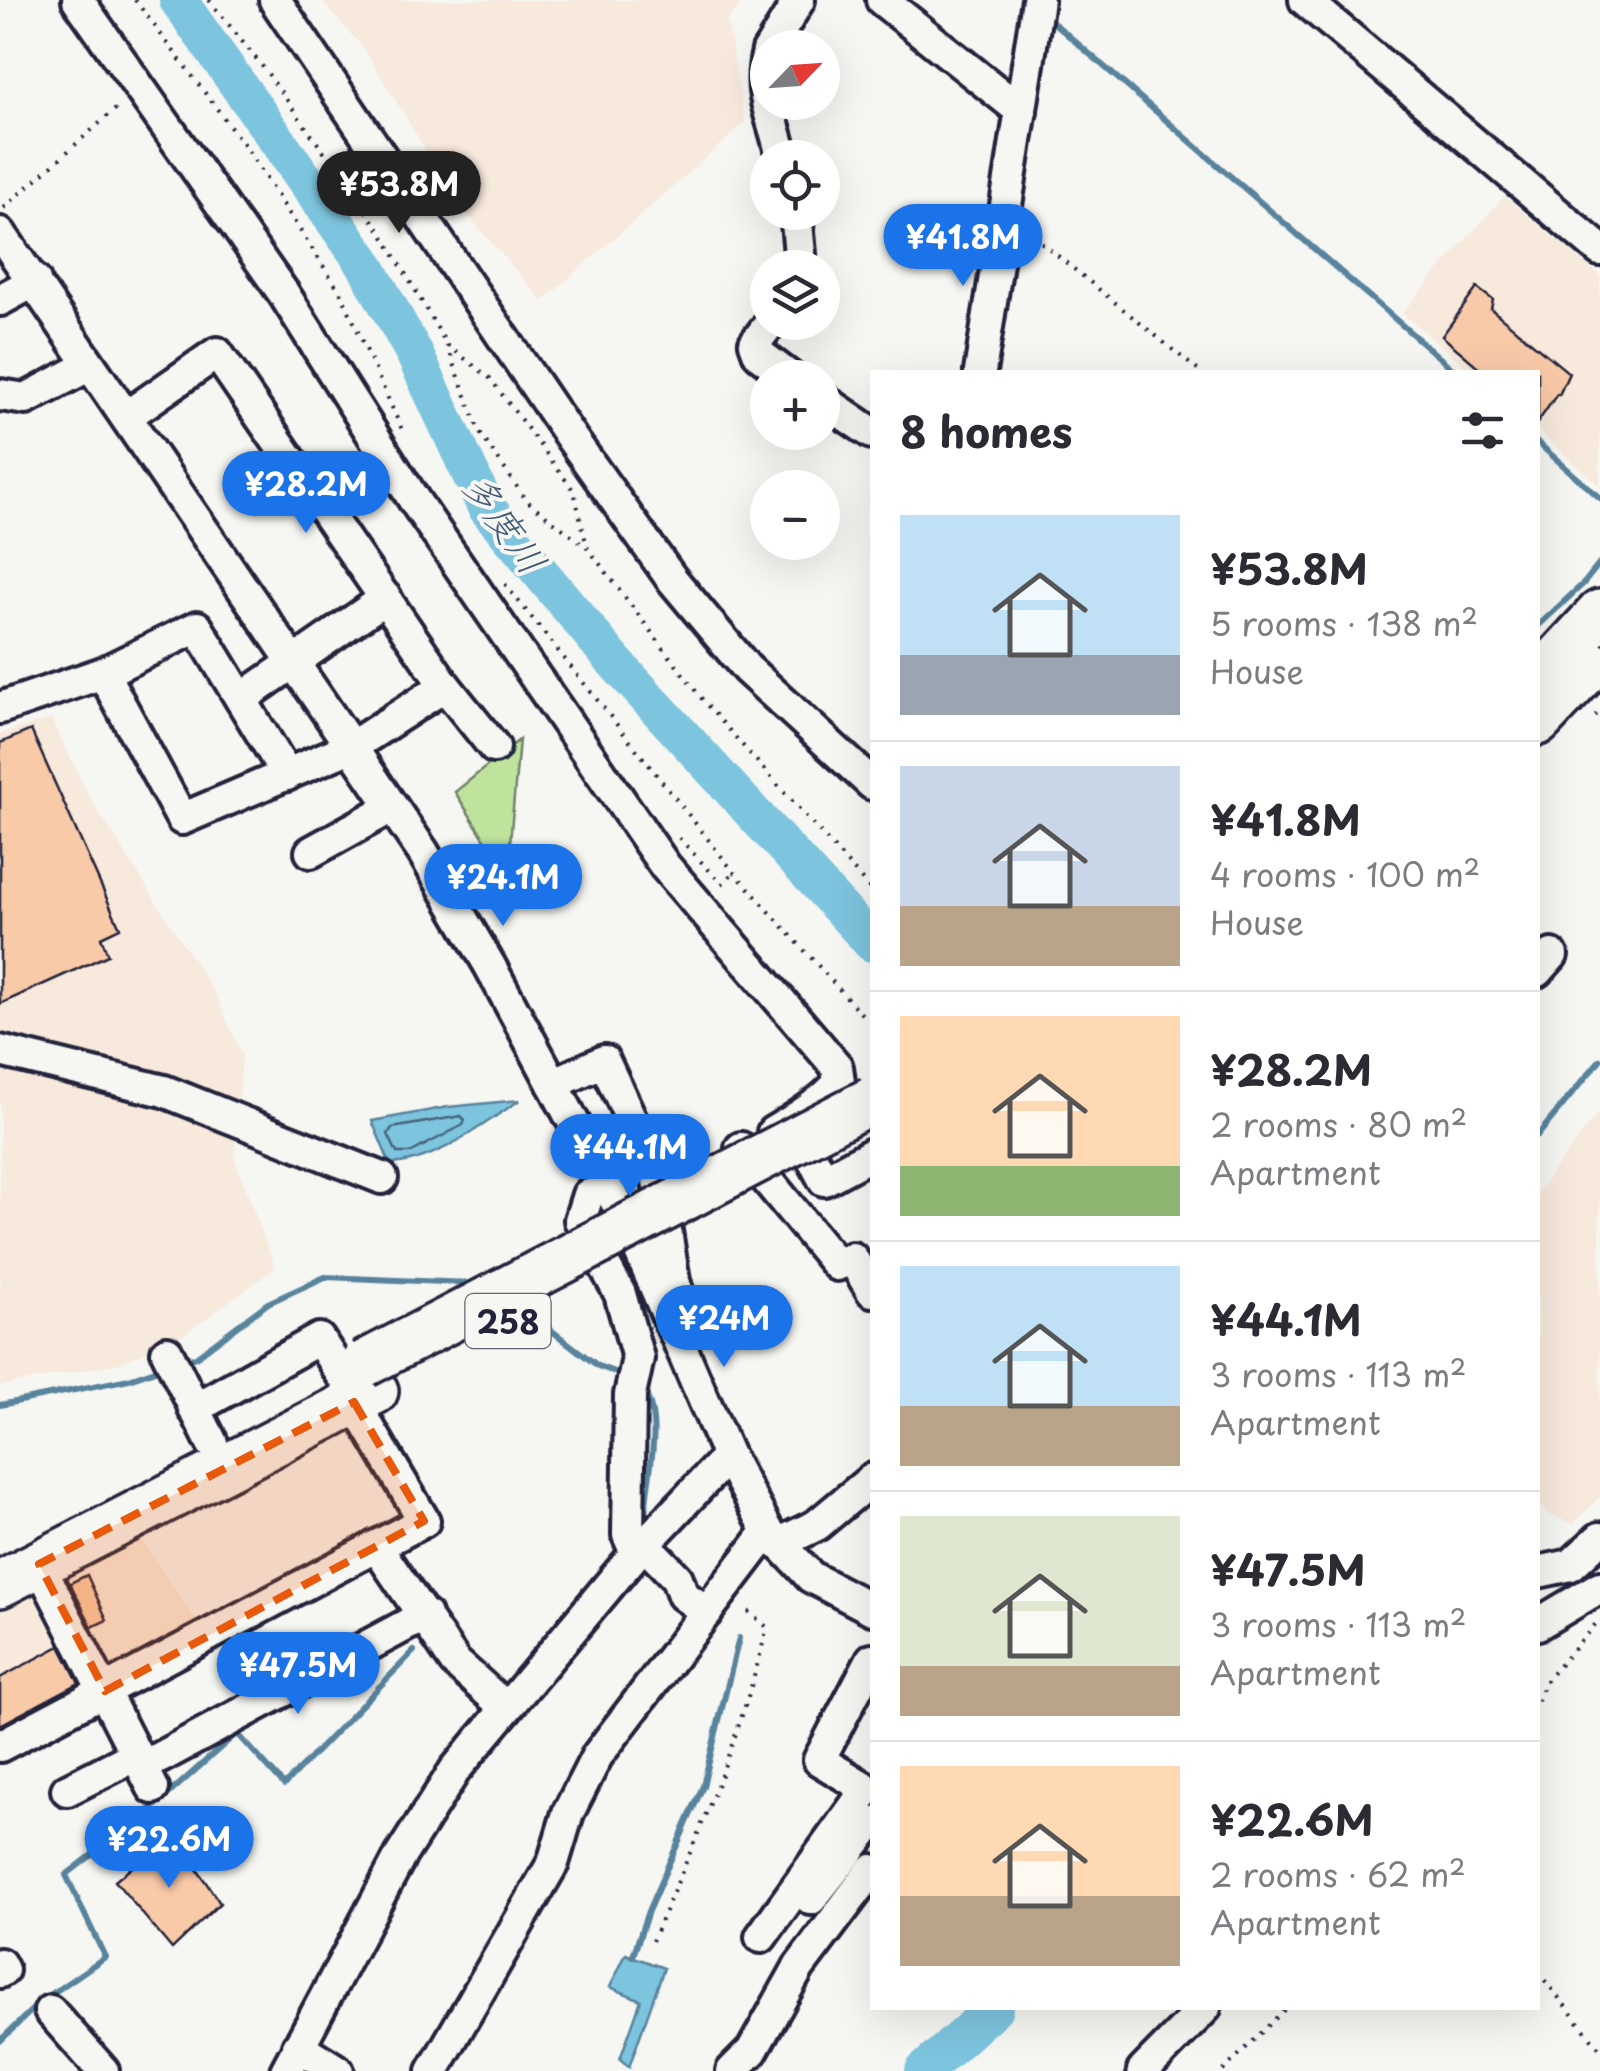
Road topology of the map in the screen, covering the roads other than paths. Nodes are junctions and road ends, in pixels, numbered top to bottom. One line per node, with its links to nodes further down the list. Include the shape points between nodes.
1 (78, 0): 40 (street, via 284,294 414,500 644,837 837,1067 833,1090)
2 (275, 0): 34 (street, via 671,578 747,669)
3 (799, 0): 7 (street)
4 (882, 0): 8 (street)
5 (1038, 0): 8 (street)
6 (1304, 0): 10 (street)
7 (780, 30)
8 (1021, 110): 16 (street)
9 (0, 233): 11 (street)
10 (1600, 250)
11 (35, 281): 12 (street); 15 (street)
12 (0, 300)
13 (757, 340): 14 (street)
14 (767, 360)
15 (88, 366): 17 (street); 19 (street)
16 (980, 370)
17 (13, 397)
18 (840, 411): 20 (street)
19 (126, 416): 21 (street, via 217,353); 24 (street)
20 (870, 432)
21 (386, 598): 24 (street); 27 (street)
22 (1600, 613): 26 (highway)
23 (1600, 656): 30 (highway)
24 (294, 661): 28 (street); 31 (street)
25 (103, 673): 28 (street, via 197,627); 29 (street); 33 (street, via 182,819)
26 (1540, 678)
27 (445, 686): 31 (street); 32 (street)
28 (241, 699): 33 (street)
29 (0, 708)
30 (1540, 720)
31 (353, 746): 33 (street); 35 (street)
32 (494, 747)
33 (287, 775)
34 (870, 782)
35 (392, 807): 36 (street); 38 (street)
36 (310, 852)
37 (0, 1051): 44 (street, via 164,1091)
38 (553, 1084): 45 (street, via 604,1061); 47 (street)
39 (870, 1101): 47 (highway, 258, bridge)
40 (793, 1122): 42 (street); 43 (street, via 824,1180)
41 (870, 1135): 47 (highway, 258)
42 (741, 1148): 45 (street); 48 (street, via 836,1265 852,1258)
43 (870, 1155)
44 (382, 1178)
45 (659, 1190): 49 (street, via 686,1320)
46 (588, 1194): 58 (street, via 580,1220 620,1294 638,1358 630,1394 628,1535)
47 (635, 1239): 49 (street); 51 (highway, 258)
48 (870, 1288)
49 (680, 1341): 53 (street)
50 (173, 1364): 52 (street)
51 (359, 1383): 52 (highway, 258); 57 (street, via 424,1521); 59 (highway, 258)
52 (203, 1426): 59 (highway, 258)
53 (728, 1456): 55 (street); 58 (street)
54 (870, 1481): 55 (street, via 817,1526)
55 (773, 1538): 62 (street); 63 (street, via 810,1577)
56 (1600, 1538): 60 (street, via 1571,1566)
57 (376, 1546): 64 (street); 67 (street)
58 (640, 1549): 62 (street, via 677,1578 684,1595); 68 (street)
59 (13, 1567): 67 (street)
60 (1540, 1572)
61 (1600, 1587): 65 (street)
62 (715, 1600): 79 (street, via 597,1756 568,1813 553,1863)
63 (870, 1609)
64 (424, 1614): 68 (street, via 455,1662); 70 (street)
65 (1540, 1623)
66 (870, 1663): 72 (street, via 819,1760 867,1789 761,1937 805,1907)
67 (105, 1691): 69 (street); 70 (street)
68 (506, 1708): 76 (street, via 455,1770 401,1855)
69 (0, 1746)
70 (144, 1770): 71 (street)
71 (67, 1790)
72 (870, 1825)
73 (870, 1873): 80 (street)
74 (1203, 2010): 81 (street)
75 (50, 2011): 77 (street)
76 (292, 2059): 78 (street)
77 (103, 2071)
78 (338, 2071)
79 (432, 2071)
80 (732, 2071)
81 (1143, 2071)

